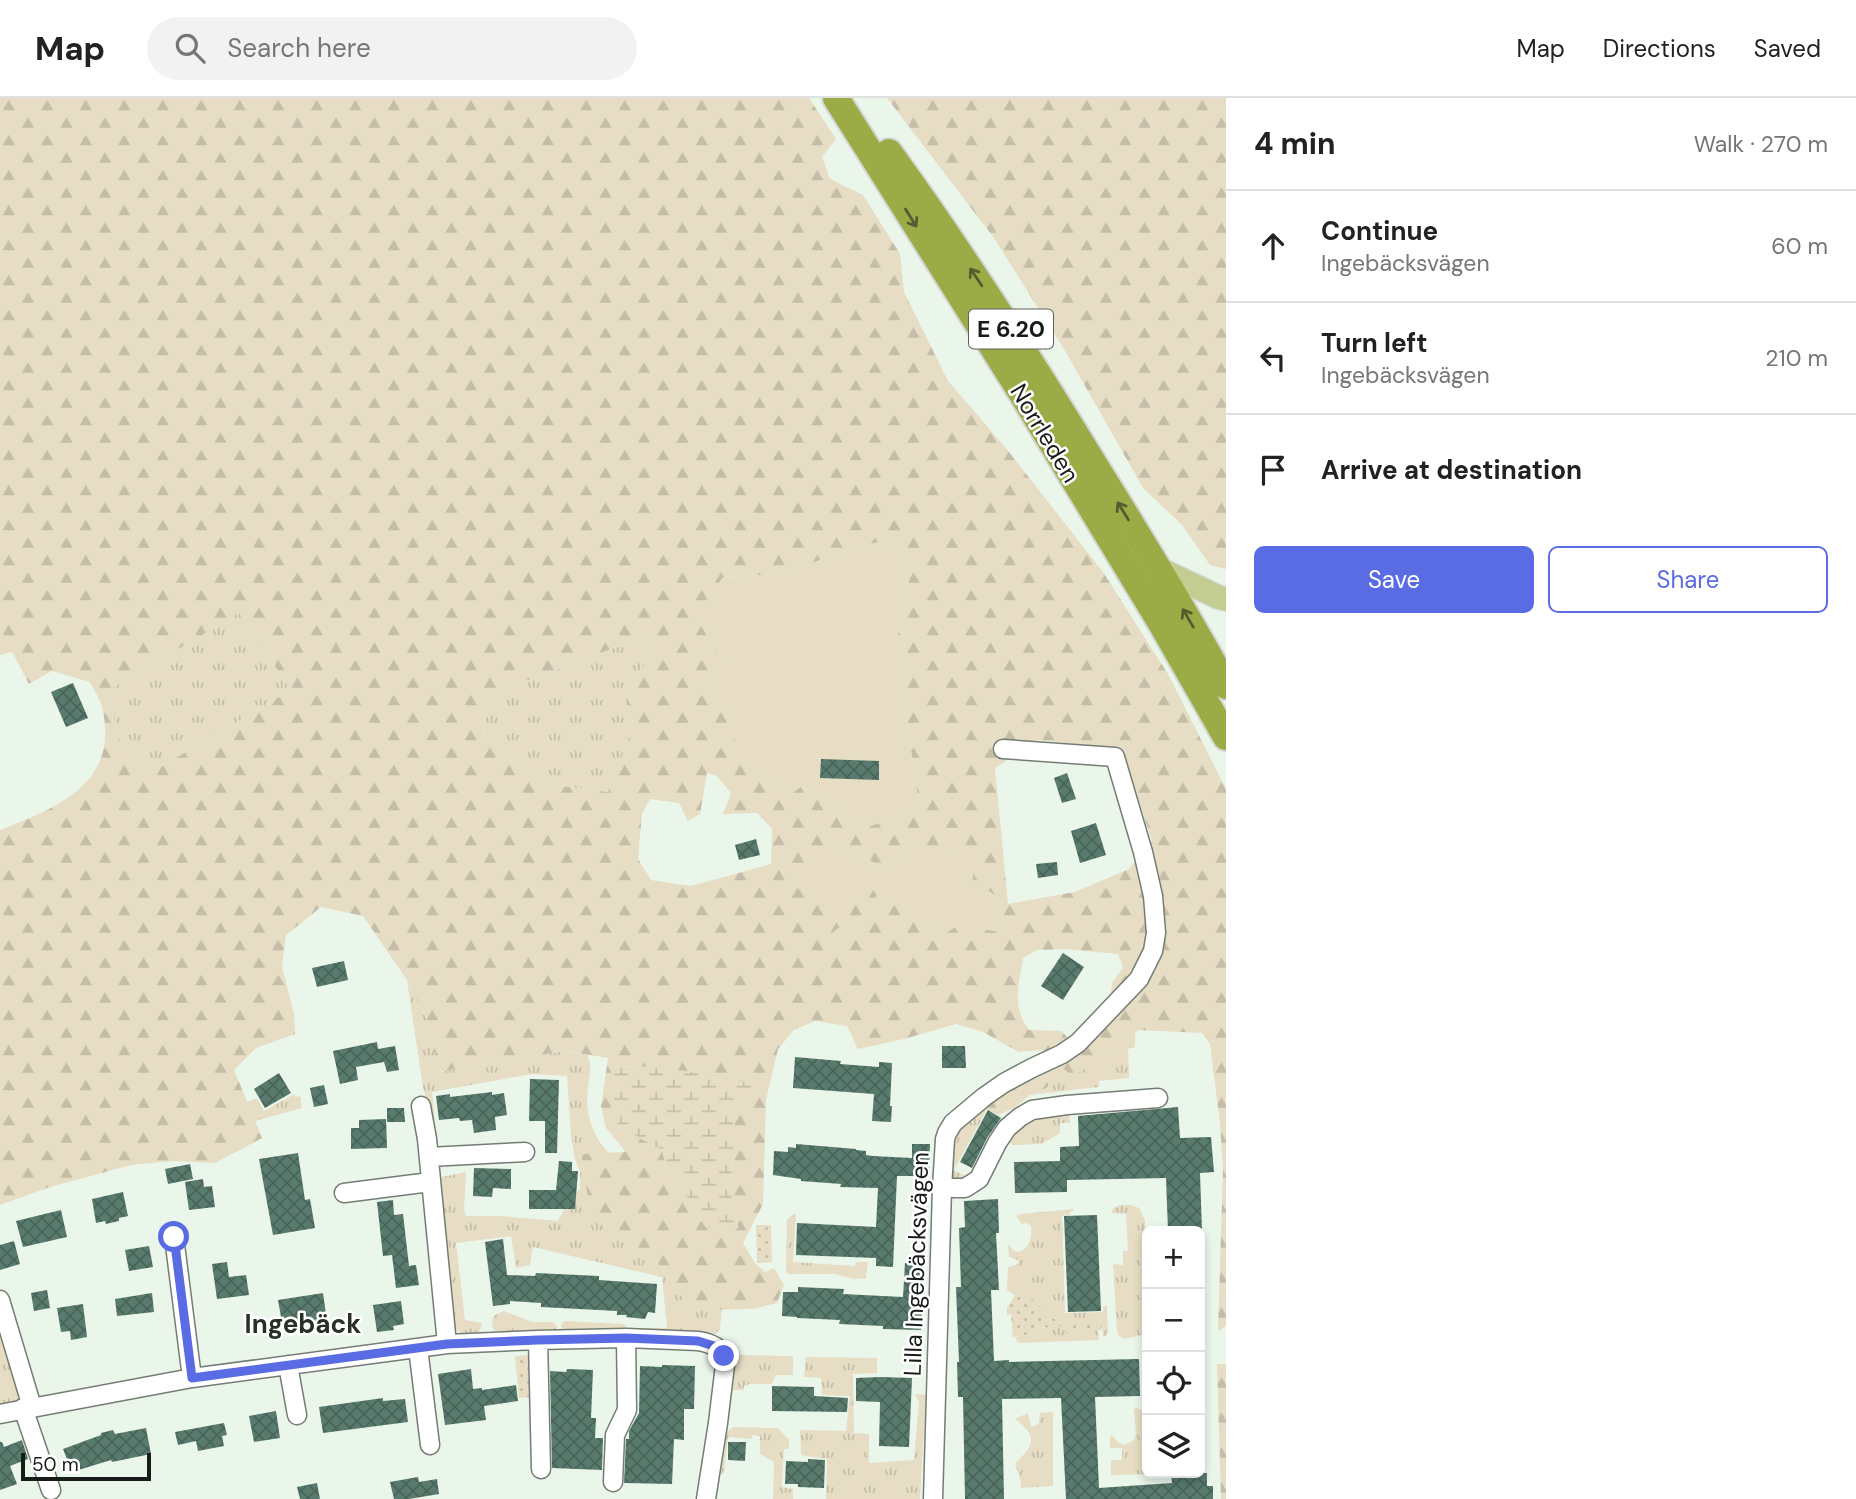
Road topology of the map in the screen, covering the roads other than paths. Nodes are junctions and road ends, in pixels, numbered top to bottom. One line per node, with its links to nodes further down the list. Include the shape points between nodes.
1 (836, 98): 5 (highway, Norrleden / E 6.20, one-way to 5)
2 (849, 98): 3 (highway, Norrleden / E 6.20, one-way to 2, via 1022,346)
3 (1159, 569): 4 (main road); 6 (highway, Norrleden / E 6.20, one-way to 3)
4 (1226, 599)
5 (1162, 625): 6 (main road, via 1203,663); 7 (highway, Norrleden / E 6.20)
6 (1224, 670): 7 (main road, via 1212,680)
7 (1212, 709): 8 (highway, Norrleden / E 6.20)
8 (1226, 737)
9 (1003, 750): 15 (street, Lilla Ingebäcksvägen, via 1115,757 1143,852 1156,933 1139,979 1078,1043 1004,1083 953,1123 945,1139)
10 (1158, 1098): 15 (street, via 1032,1110 1007,1128 979,1179 965,1188)
11 (421, 1105): 13 (street)
12 (525, 1152): 13 (street)
13 (429, 1157): 14 (street)
14 (430, 1182): 16 (street); 21 (street)
15 (942, 1188): 33 (street, Lilla Ingebäcksvägen)
16 (344, 1192)
17 (174, 1237): 24 (street)
18 (0, 1300): 25 (street)
19 (626, 1338): 20 (street); 30 (street, via 627,1410 615,1435); 32 (street, via 706,1343 724,1356)
20 (538, 1340): 21 (street); 29 (street)
21 (447, 1344): 22 (street)
22 (418, 1348): 23 (street); 28 (street)
23 (288, 1365): 24 (street); 27 (street)
24 (192, 1378): 25 (street)
25 (28, 1408): 26 (street); 31 (street)
26 (0, 1414)
27 (297, 1415)
28 (430, 1445)
29 (541, 1469)
30 (613, 1482)
31 (51, 1490)
32 (706, 1499)
33 (933, 1499)

